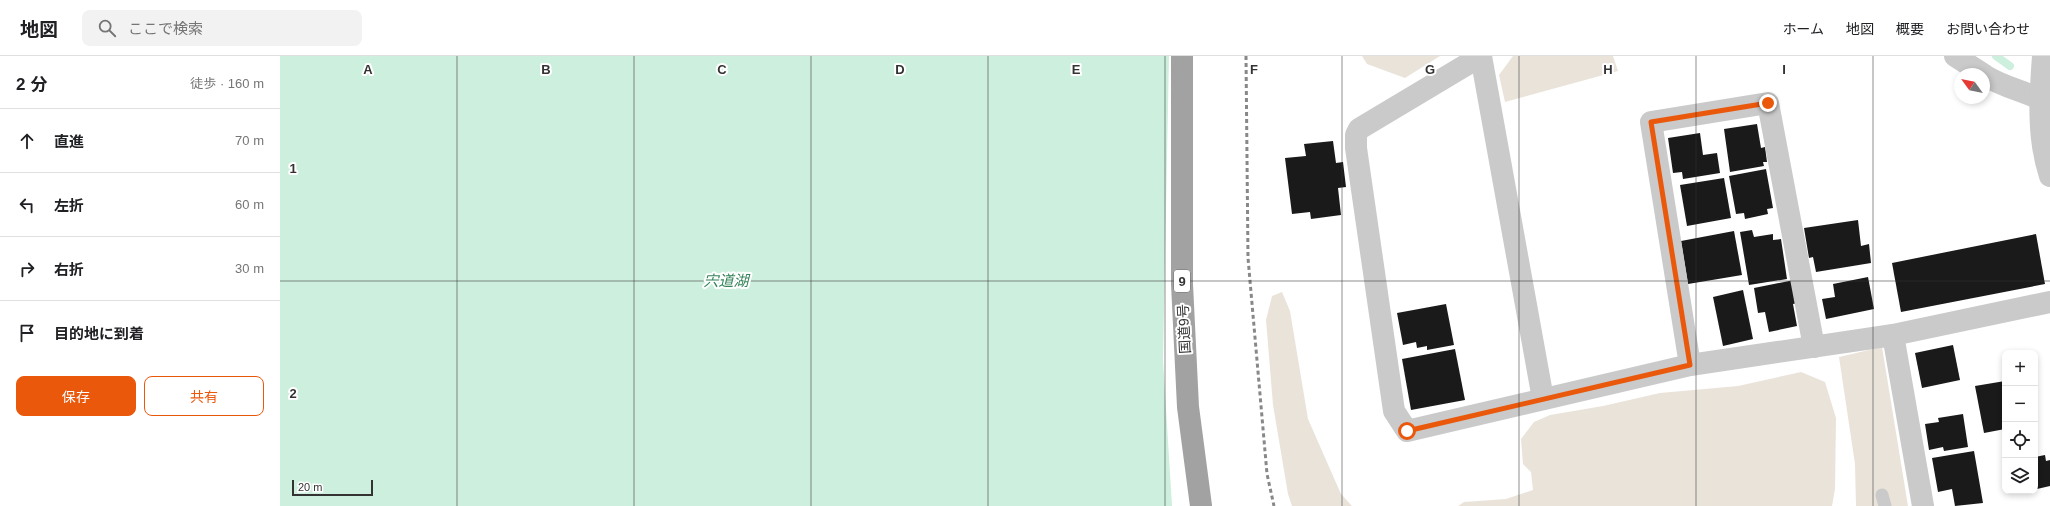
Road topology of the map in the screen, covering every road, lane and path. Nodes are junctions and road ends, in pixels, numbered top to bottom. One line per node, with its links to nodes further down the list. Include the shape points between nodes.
1 (1182, 56): 14 (highway, 国道9号 / 9, via 1182,284 1188,406)
2 (1481, 56): 13 (street); 13 (street, via 1359,129 1356,135 1394,411 1407,431)
3 (1955, 56): 5 (street)
4 (2043, 56): 7 (street)
5 (1974, 68)
6 (1990, 78): 7 (street)
7 (2045, 101): 8 (street, via 2041,134)
8 (2050, 176)
9 (2050, 302): 10 (street)
10 (1893, 335): 11 (street); 15 (street)
11 (1814, 347): 12 (street); 12 (street, via 1768,103 1651,122)
12 (1690, 365): 13 (street)
13 (1543, 399)
14 (1201, 506)
15 (1924, 506)

